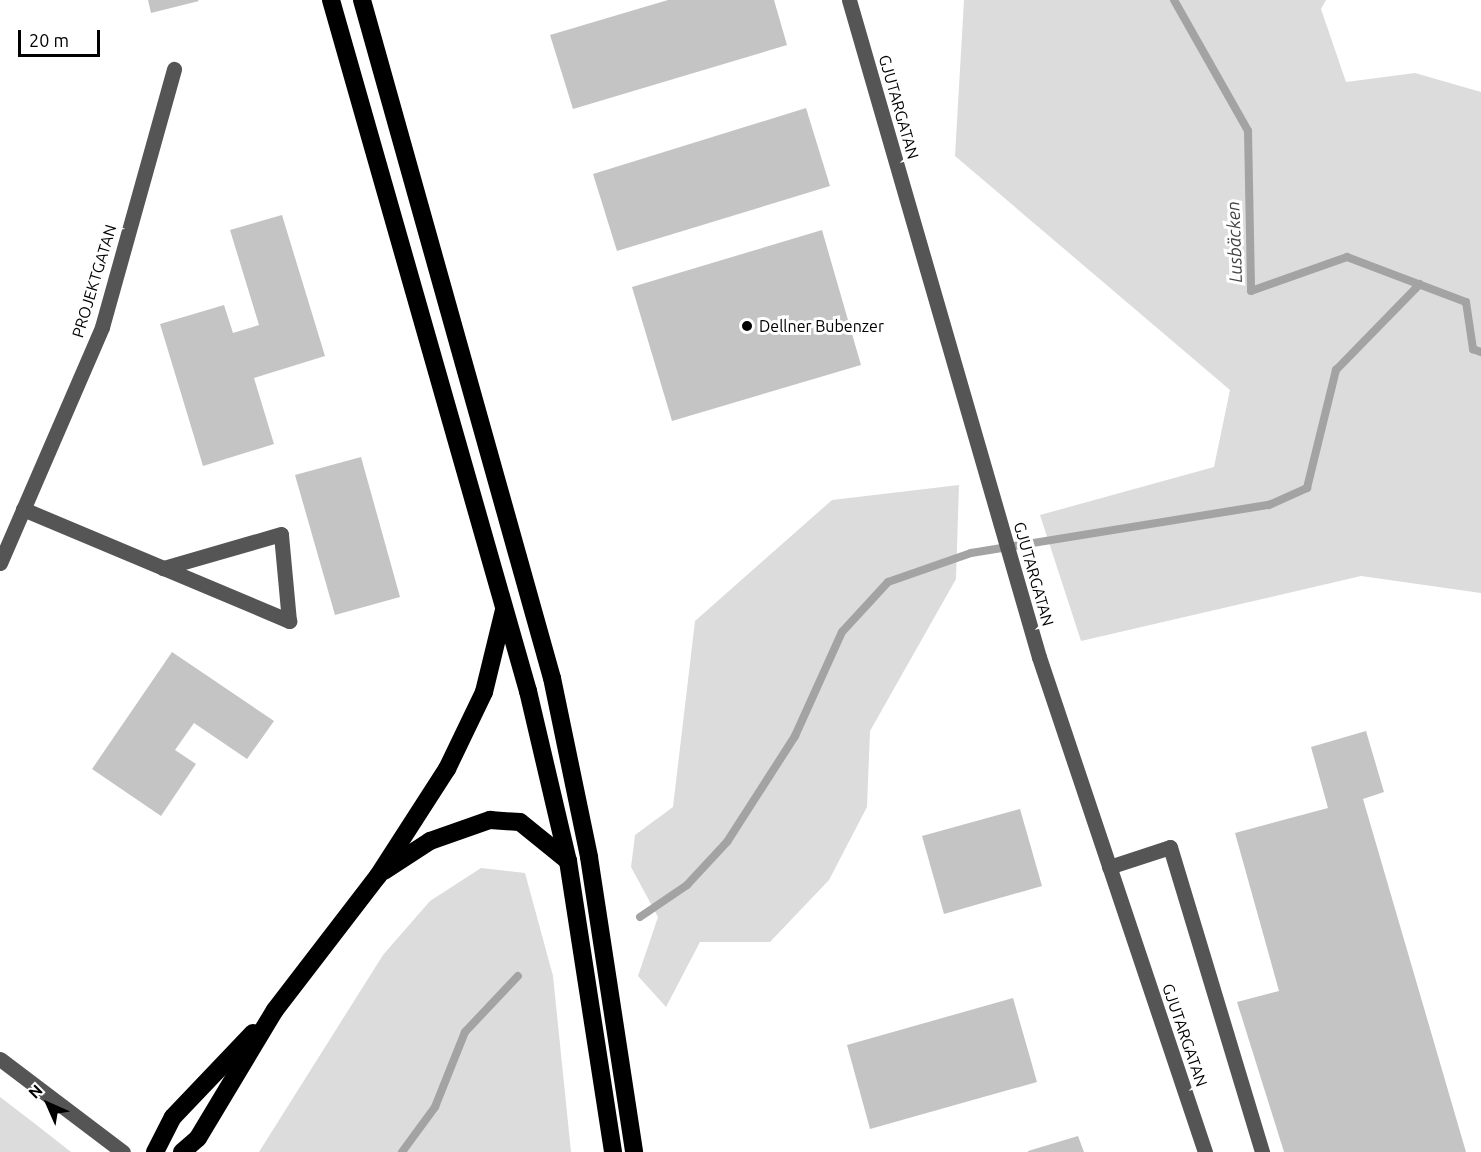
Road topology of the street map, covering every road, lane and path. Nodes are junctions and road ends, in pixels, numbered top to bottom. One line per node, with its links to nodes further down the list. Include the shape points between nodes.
1 (331, 0): 8 (highway)
2 (362, 0): 18 (highway, via 538,621 589,857)
3 (849, 0): 10 (street, GJUTARGATAN, via 1039,657)
4 (174, 69): 5 (street, PROJEKTGATAN, via 102,327)
5 (23, 509): 6 (street, PROJEKTGATAN); 7 (street)
6 (0, 563)
7 (163, 568): 7 (street, via 195,581 289,621 281,534)
8 (505, 605): 9 (highway); 11 (highway, via 492,665 468,731)
9 (568, 861): 11 (highway, via 520,822 490,820 430,841); 17 (highway)
10 (1109, 867): 19 (street, GJUTARGATAN); 20 (street, via 1170,847)
11 (378, 876): 12 (highway)
12 (275, 1010): 15 (highway, via 173,1117); 16 (highway, via 198,1138)
13 (0, 1059): 14 (street)
14 (123, 1152)
15 (155, 1152)
16 (182, 1152)
17 (613, 1152)
18 (634, 1152)
19 (1205, 1152)
20 (1262, 1152)

